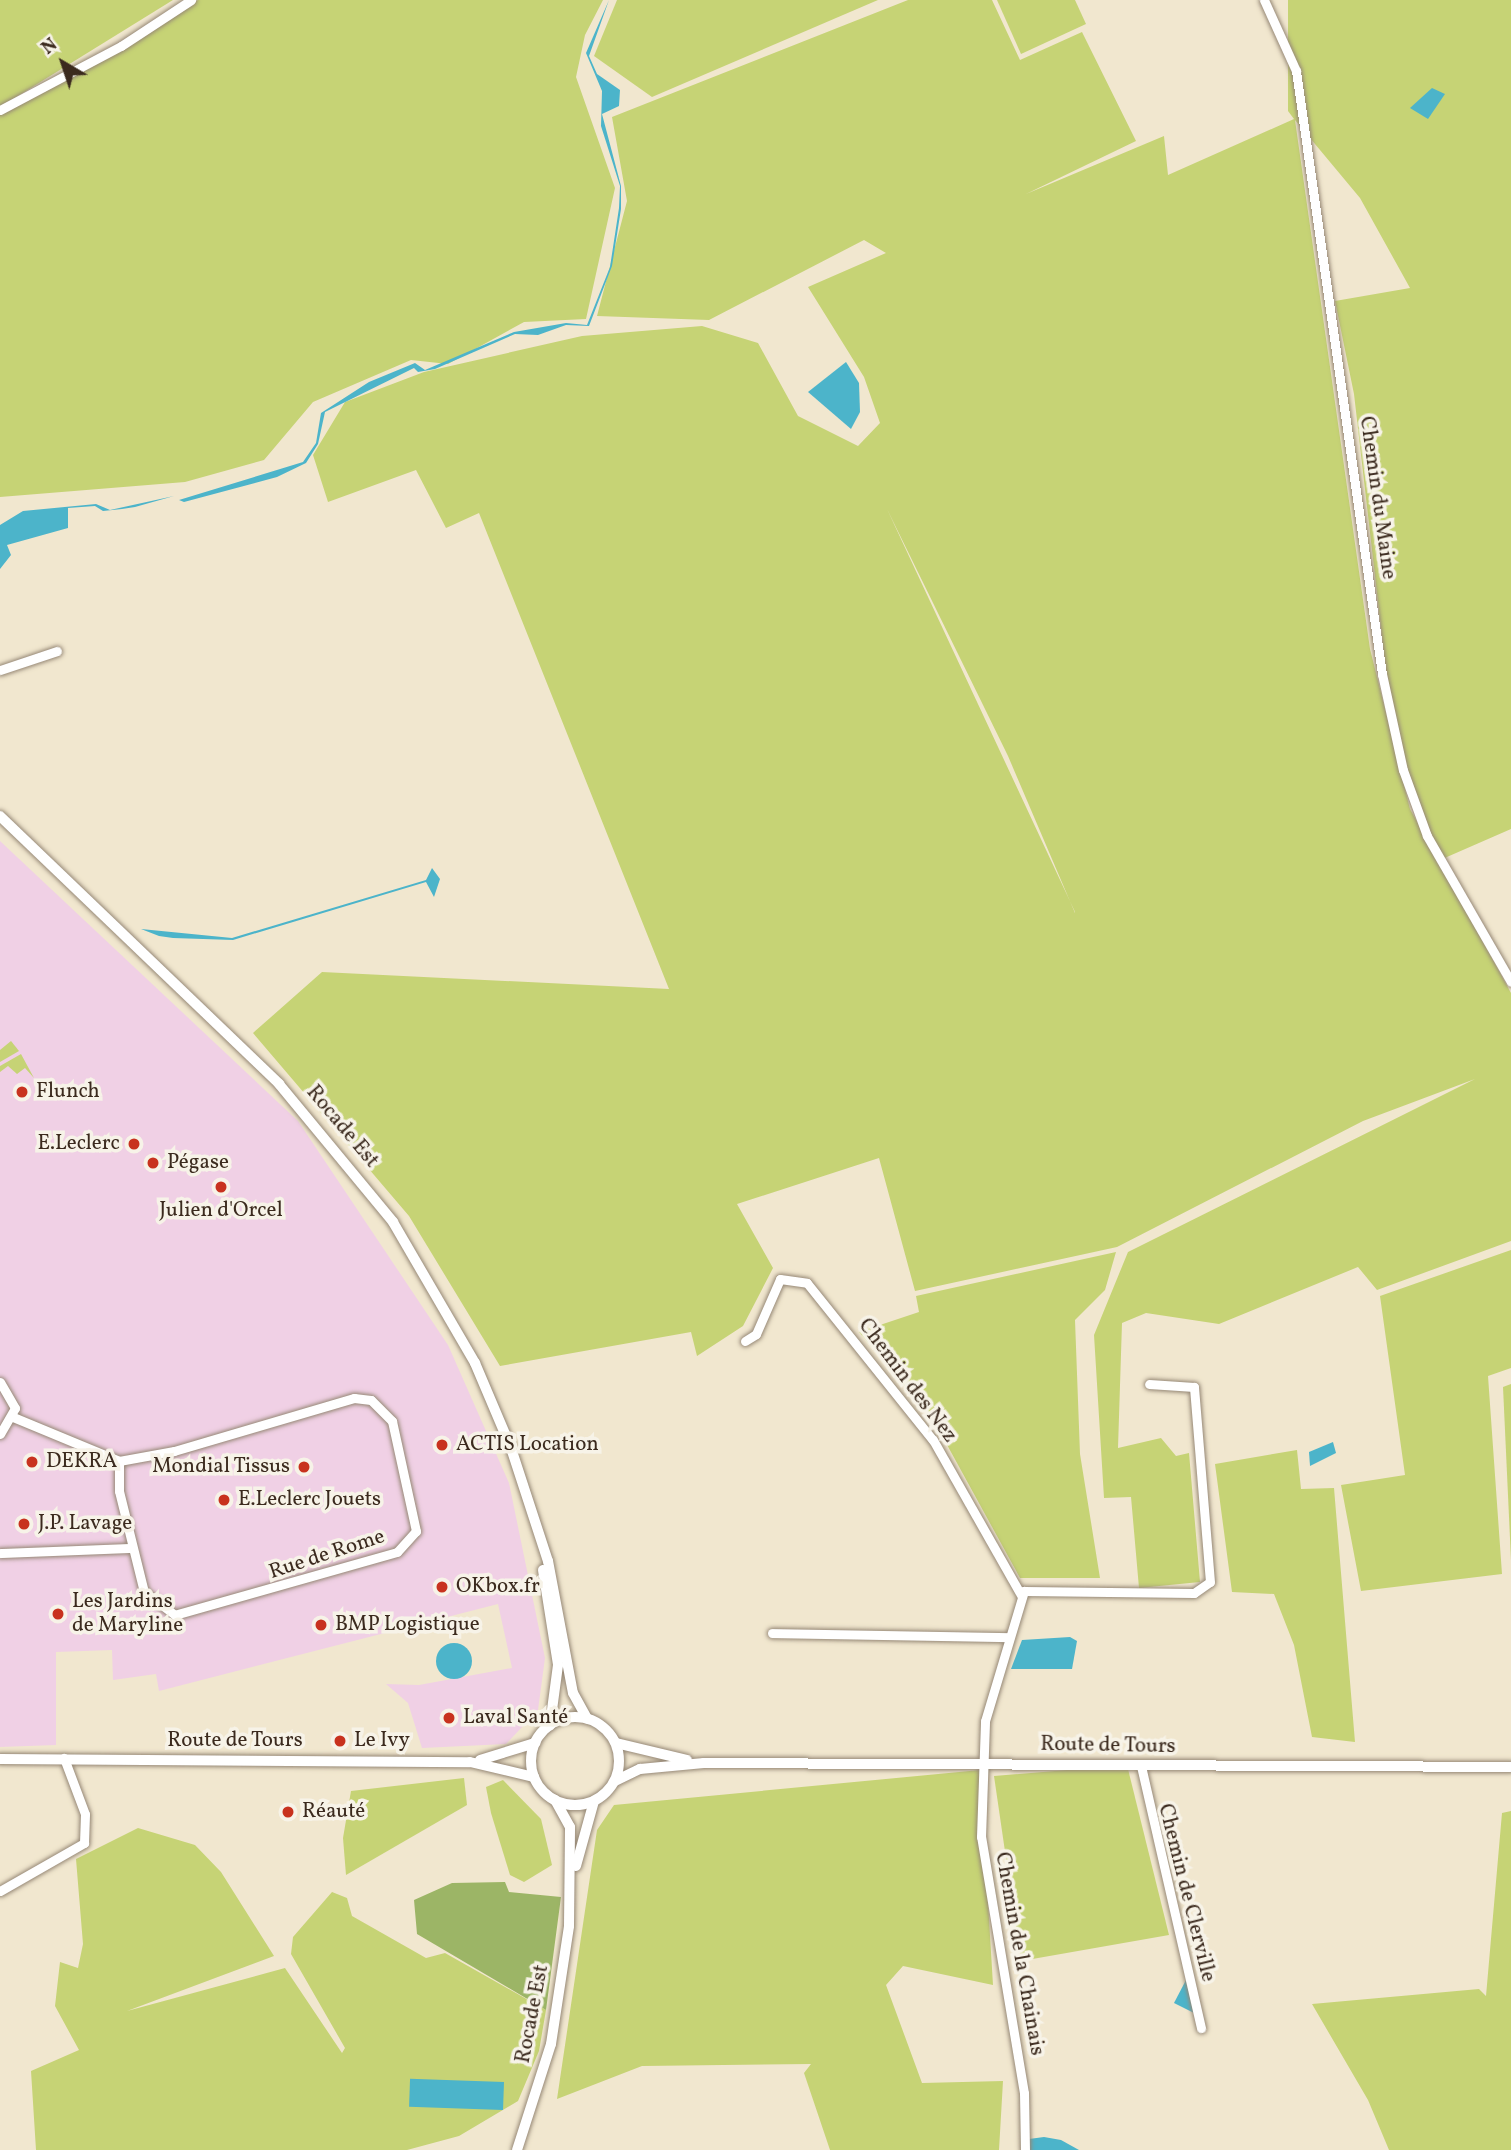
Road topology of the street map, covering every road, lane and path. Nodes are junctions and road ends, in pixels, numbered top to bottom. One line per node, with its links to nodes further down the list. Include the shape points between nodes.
1 (191, 0): 3 (street, via 121,46)
2 (1264, 0): 7 (street, Chemin du Maine, via 1296,71 1382,674 1402,770 1427,836)
3 (0, 110)
4 (57, 651): 5 (street)
5 (0, 670)
6 (0, 816): 14 (main road, Rocade Est, via 279,1084 385,1211 475,1363)
7 (1511, 982)
8 (745, 1341): 17 (street, Chemin des Nez, via 756,1334 780,1279 807,1283 933,1440)
9 (0, 1382): 11 (street, via 13,1398)
10 (1149, 1384): 17 (street, via 1194,1387 1210,1582 1194,1593 1076,1596 1029,1589)
11 (13, 1417): 12 (street); 13 (street)
12 (0, 1433)
13 (119, 1461): 15 (street, Rue de Rome); 15 (street, Rue de Rome, via 363,1398 380,1405 392,1421 415,1508 416,1531 397,1552 175,1615 144,1592)
14 (541, 1543): 20 (main road, Rocade Est, via 573,1692); 21 (main road, Rocade Est, via 558,1665)
15 (131, 1548): 16 (street)
16 (0, 1553)
17 (1021, 1595): 19 (street, Chemin de la Chainais)
18 (772, 1633): 19 (street)
19 (1008, 1637): 28 (street, Chemin de la Chainais)
20 (587, 1718): 21 (main road); 23 (main road)
21 (550, 1725): 22 (main road)
22 (535, 1743): 26 (main road, Route de Tours); 31 (main road)
23 (616, 1744): 27 (main road, Route de Tours); 32 (main road)
24 (64, 1758): 25 (main road, Route de Tours); 26 (main road, Route de Tours); 36 (street, via 85,1814 84,1843)
25 (0, 1759)
26 (470, 1762): 31 (main road, Route de Tours)
27 (704, 1763): 28 (main road, Route de Tours); 32 (main road, Route de Tours, via 640,1769)
28 (979, 1764): 29 (main road, Route de Tours); 39 (street, Chemin de la Chainais, via 981,1837 1024,2093)
29 (1141, 1766): 30 (main road, Route de Tours); 37 (street, Chemin de Clerville)
30 (1511, 1767)
31 (534, 1777): 33 (main road)
32 (615, 1781): 34 (main road)
33 (555, 1800): 34 (main road); 35 (main road, Rocade Est, via 570,1827)
34 (594, 1801): 35 (main road, Rocade Est)
35 (572, 1882): 38 (main road, Rocade Est, via 551,2044)
36 (0, 1891)
37 (1201, 2028)
38 (517, 2150)
39 (1025, 2150)

